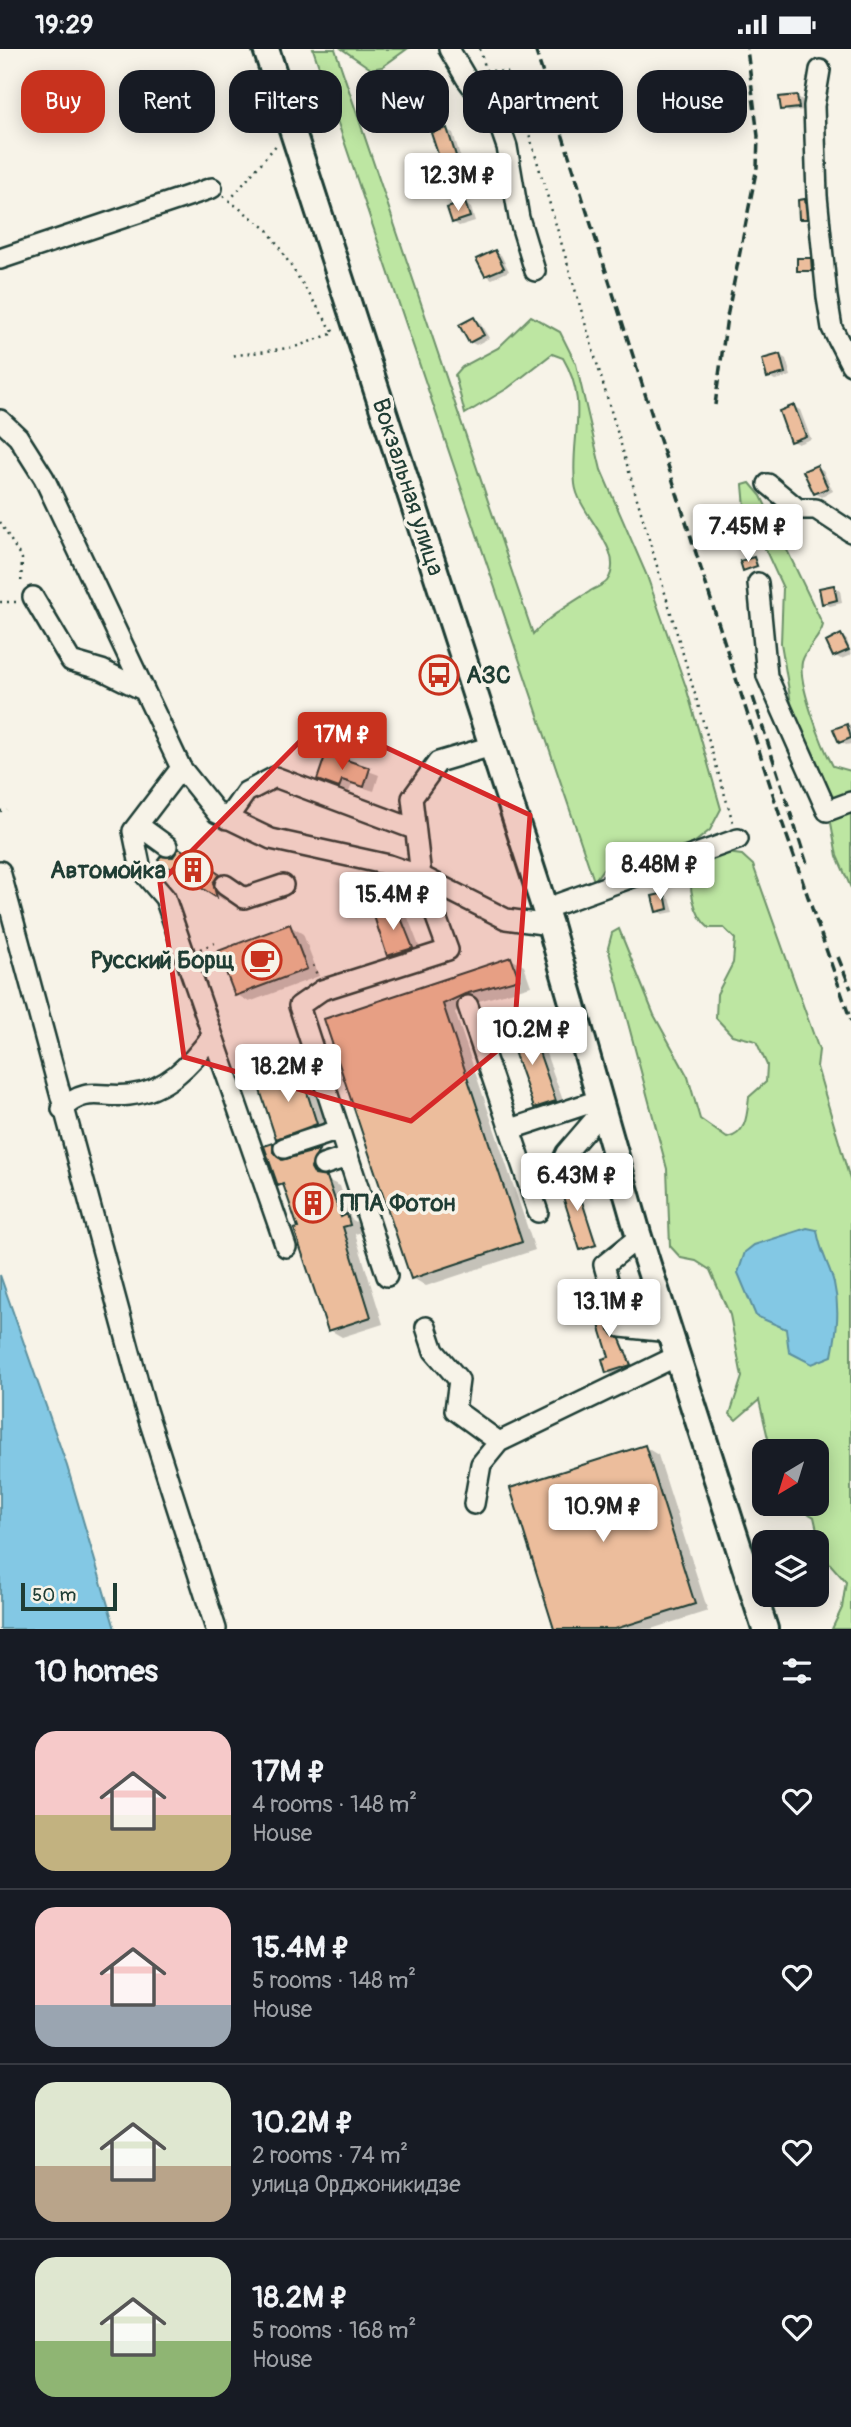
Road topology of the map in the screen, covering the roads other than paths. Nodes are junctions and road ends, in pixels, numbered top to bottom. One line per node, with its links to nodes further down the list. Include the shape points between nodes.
1 (267, 49): 14 (main road, Вокзальная улица)
2 (449, 49): 6 (street, via 498,121)
3 (820, 70): 7 (street, via 814,118 827,297 832,328)
4 (212, 188): 5 (street)
5 (0, 259)
6 (535, 271)
7 (851, 365)
8 (0, 420): 13 (street, via 18,437 44,478)
9 (768, 484): 10 (street, via 798,509 816,509)
10 (851, 532)
11 (758, 583): 16 (street, via 767,676 827,811)
12 (33, 597): 13 (street, via 71,661)
13 (143, 690): 15 (street)
14 (492, 746): 19 (street, via 438,762 412,798); 26 (main road, Вокзальная улица)
15 (181, 768): 17 (street, via 197,792); 18 (street)
16 (851, 802)
17 (227, 819): 19 (street, via 246,792 275,777); 23 (street, via 271,839)
18 (138, 825): 21 (street); 28 (street, via 133,831 141,870 165,898)
19 (414, 829): 23 (street)
20 (738, 839): 26 (street)
21 (167, 846)
22 (0, 871): 30 (street)
23 (421, 876): 26 (street, via 506,919); 32 (street, via 448,950 322,990 299,1006)
24 (225, 885): 25 (street, via 244,898)
25 (283, 885)
26 (547, 917): 29 (main road, Вокзальная улица)
27 (468, 1006): 31 (street)
28 (212, 1036): 30 (street, via 190,1066 161,1085 130,1095 84,1094); 39 (street)
29 (601, 1106): 31 (street); 36 (street); 38 (main road, Вокзальная улица)
30 (62, 1109): 46 (street, via 144,1404)
31 (511, 1129): 37 (street)
32 (339, 1130): 33 (street); 34 (street)
33 (284, 1148)
34 (347, 1157): 35 (street); 40 (street)
35 (323, 1165)
36 (560, 1166)
37 (538, 1212)
38 (639, 1237): 42 (main road, Вокзальная улица); 42 (street, via 604,1265 621,1327)
39 (286, 1247)
40 (387, 1276)
41 (426, 1327): 44 (street, via 434,1351 459,1380 455,1410)
42 (669, 1332): 43 (main road, Вокзальная улица)
43 (677, 1356): 44 (street); 47 (main road, Вокзальная улица)
44 (499, 1442): 45 (street, via 481,1464)
45 (474, 1504)
46 (216, 1629)
47 (765, 1629)

